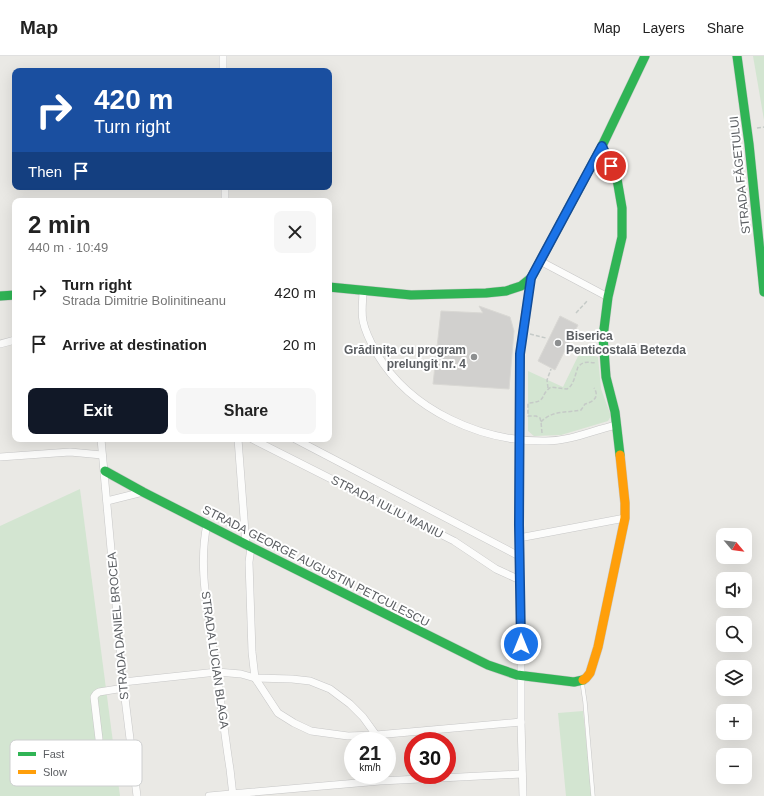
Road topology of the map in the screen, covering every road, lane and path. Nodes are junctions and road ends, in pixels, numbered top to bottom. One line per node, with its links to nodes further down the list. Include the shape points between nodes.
1 (223, 56): 4 (street)
2 (645, 56): 7 (street)
3 (737, 56): 12 (street, STRADA FĂGETULUI)
4 (223, 68)
5 (764, 127): 6 (path)
6 (757, 128)
7 (602, 146): 8 (street); 15 (street, via 617,178 622,208 622,237)
8 (540, 262): 9 (street); 15 (street)
9 (531, 278): 11 (street, via 521,286 486,293 411,295); 29 (street, via 520,354)
10 (332, 287): 11 (street)
11 (363, 290): 29 (street, via 363,321 371,343 397,381 440,414 471,428)
12 (764, 292)
13 (12, 294): 14 (street)
14 (0, 296)
15 (608, 297): 27 (street, via 603,337 606,377)
16 (588, 300): 17 (path)
17 (576, 313)
18 (530, 334): 19 (path)
19 (546, 338)
20 (12, 341): 21 (street)
21 (0, 344)
22 (602, 364): 24 (path, via 582,364 578,367 569,388)
23 (551, 369): 24 (path, via 547,380)
24 (548, 388): 26 (path, via 540,401 528,403 528,416 538,416)
25 (594, 388): 26 (path, via 595,398 581,410 557,413)
26 (541, 422): 28 (path)
27 (617, 425): 29 (street, via 564,440); 39 (street)
28 (542, 437)
29 (519, 440): 41 (street)
30 (101, 442): 34 (street, STRADA DANIEL BROCEA)
31 (238, 442): 42 (street)
32 (258, 442): 44 (street, STRADA IULIU MANIU, via 454,541 496,569)
33 (304, 442): 43 (street, STRADA IULIU MANIU)
34 (102, 455): 35 (street, via 70,452); 36 (street, STRADA DANIEL BROCEA)
35 (0, 457)
36 (105, 471): 37 (street, STRADA GEORGE AUGUSTIN PETCULESCU); 38 (street, STRADA DANIEL BROCEA)
37 (143, 492): 38 (street); 40 (street, STRADA GEORGE AUGUSTIN PETCULESCU)
38 (107, 501): 49 (street, STRADA DANIEL BROCEA)
39 (625, 518): 41 (street); 48 (street, via 598,647 590,673)
40 (207, 524): 42 (street, STRADA GEORGE AUGUSTIN PETCULESCU); 45 (street, STRADA LUCIAN BLAGA, via 203,554 205,591)
41 (519, 538): 43 (street)
42 (248, 546): 46 (street, STRADA GEORGE AUGUSTIN PETCULESCU, via 488,665); 47 (street)
43 (520, 556): 44 (street)
44 (520, 580): 46 (street)
45 (217, 672): 47 (street); 49 (street); 60 (street, STRADA LUCIAN BLAGA)
46 (521, 675): 48 (street, STRADA GEORGE AUGUSTIN PETCULESCU); 50 (street)
47 (255, 678): 51 (street, via 310,681 330,689 363,717); 52 (street, via 278,713 311,731)
48 (581, 681): 64 (lane, via 584,690)
49 (123, 685): 54 (street, via 99,692 94,697); 55 (street, STRADA DANIEL BROCEA)
50 (521, 722): 53 (street); 56 (street)
51 (373, 732)
52 (344, 735)
53 (396, 736)
54 (99, 740)
55 (130, 740)
56 (522, 774): 57 (street); 63 (street)
57 (396, 778)
58 (344, 782): 60 (street)
59 (136, 786): 61 (street, STRADA DANIEL BROCEA)
60 (233, 795): 62 (street)
61 (137, 796)
62 (209, 796)
63 (523, 796)
64 (593, 796)

